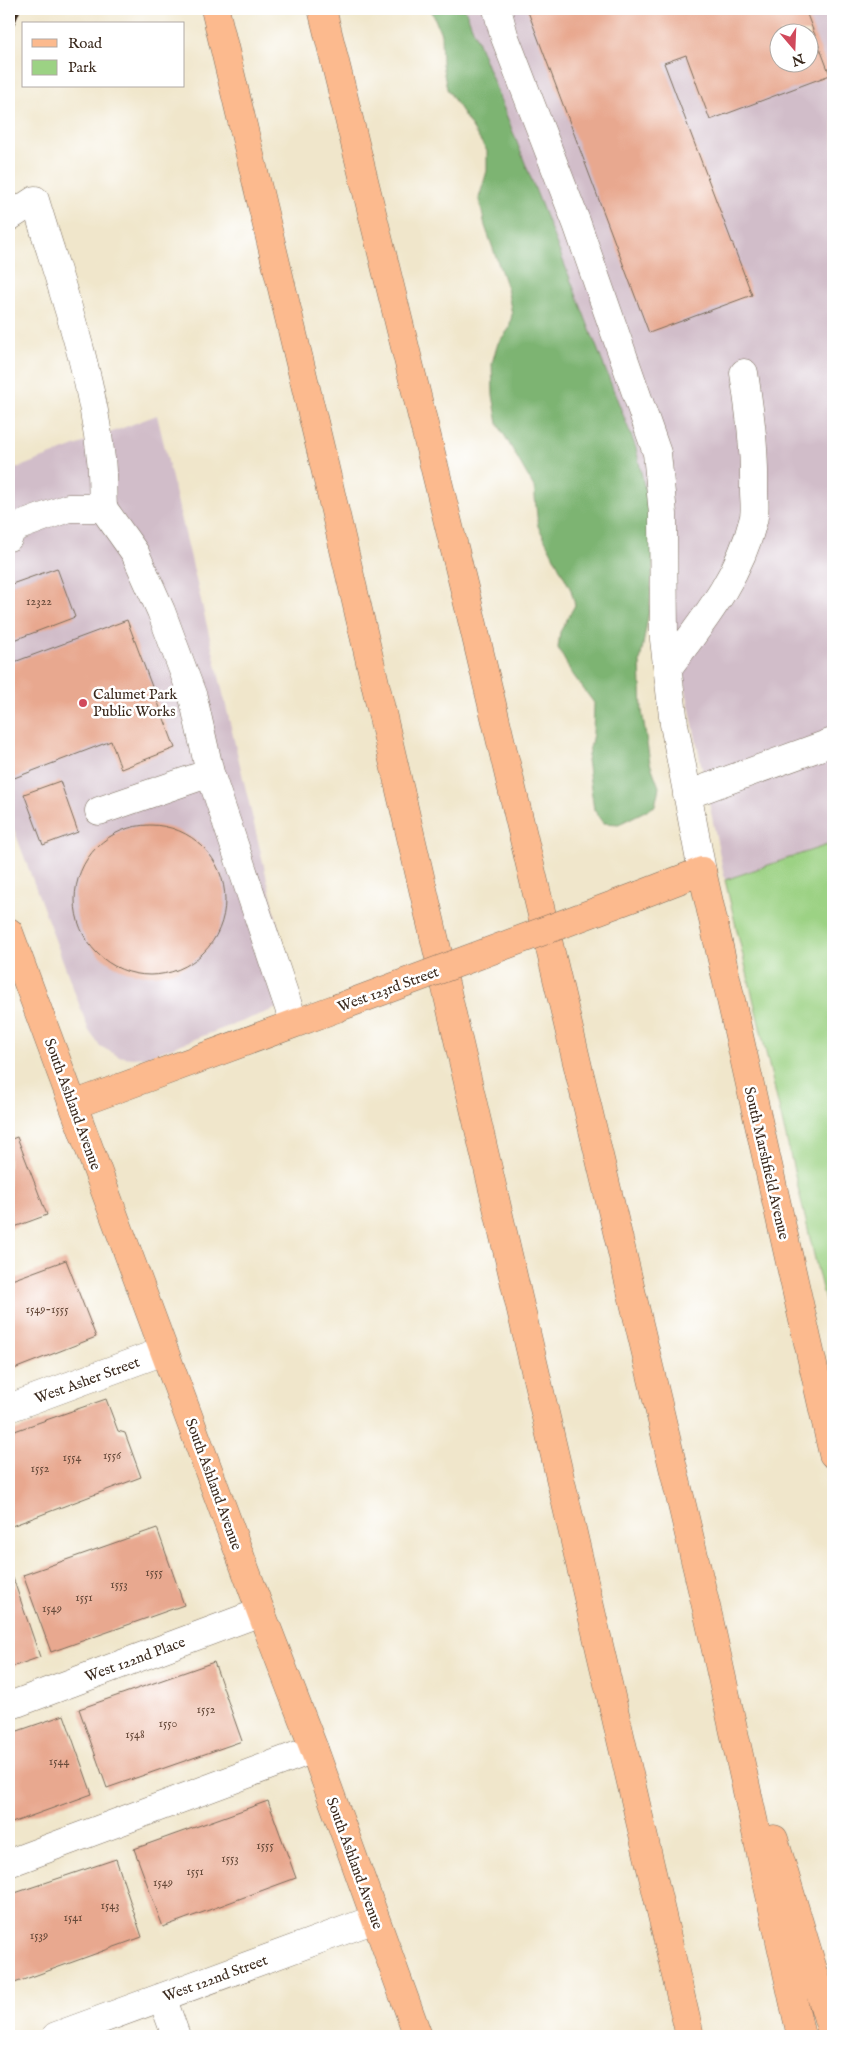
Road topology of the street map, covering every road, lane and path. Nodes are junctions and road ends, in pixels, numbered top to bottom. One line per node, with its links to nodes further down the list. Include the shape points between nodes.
1 (199, 9): 5 (main road)
2 (215, 9): 5 (main road)
3 (322, 9): 23 (main road, via 471,616)
4 (497, 9): 10 (street, via 504,35 578,224 657,453 663,514 664,639)
5 (252, 160): 32 (main road)
6 (9, 217): 8 (street, via 35,200 73,326 91,401 101,458)
7 (744, 373): 10 (street, via 754,440 754,519 730,579)
8 (103, 508): 9 (street, via 68,508); 12 (street, via 135,553 161,611 194,696)
9 (9, 531)
10 (668, 668): 13 (street)
11 (833, 742): 13 (street)
12 (210, 773): 14 (street); 17 (street)
13 (687, 795): 15 (street)
14 (99, 811)
15 (702, 871): 17 (main road, West 123rd Street, bridge); 21 (main road, South Marshfield Avenue)
16 (9, 932): 18 (main road, South Ashland Avenue)
17 (294, 1023): 18 (main road, West 123rd Street)
18 (73, 1105): 19 (main road, South Ashland Avenue)
19 (164, 1351): 20 (street, West Asher Street); 22 (main road, South Ashland Avenue)
20 (9, 1408)
21 (833, 1454)
22 (261, 1612): 24 (street, West 122nd Place); 25 (main road, South Ashland Avenue)
23 (708, 1619): 33 (main road); 34 (main road)
24 (9, 1706)
25 (314, 1749): 26 (street); 27 (main road, South Ashland Avenue)
26 (9, 1863)
27 (375, 1919): 28 (street, West 122nd Street); 31 (main road, South Ashland Avenue)
28 (162, 1997): 29 (street, West 122nd Street); 30 (street)
29 (56, 2036)
30 (176, 2036)
31 (418, 2036)
32 (690, 2036)
33 (801, 2036)
34 (833, 2036)

